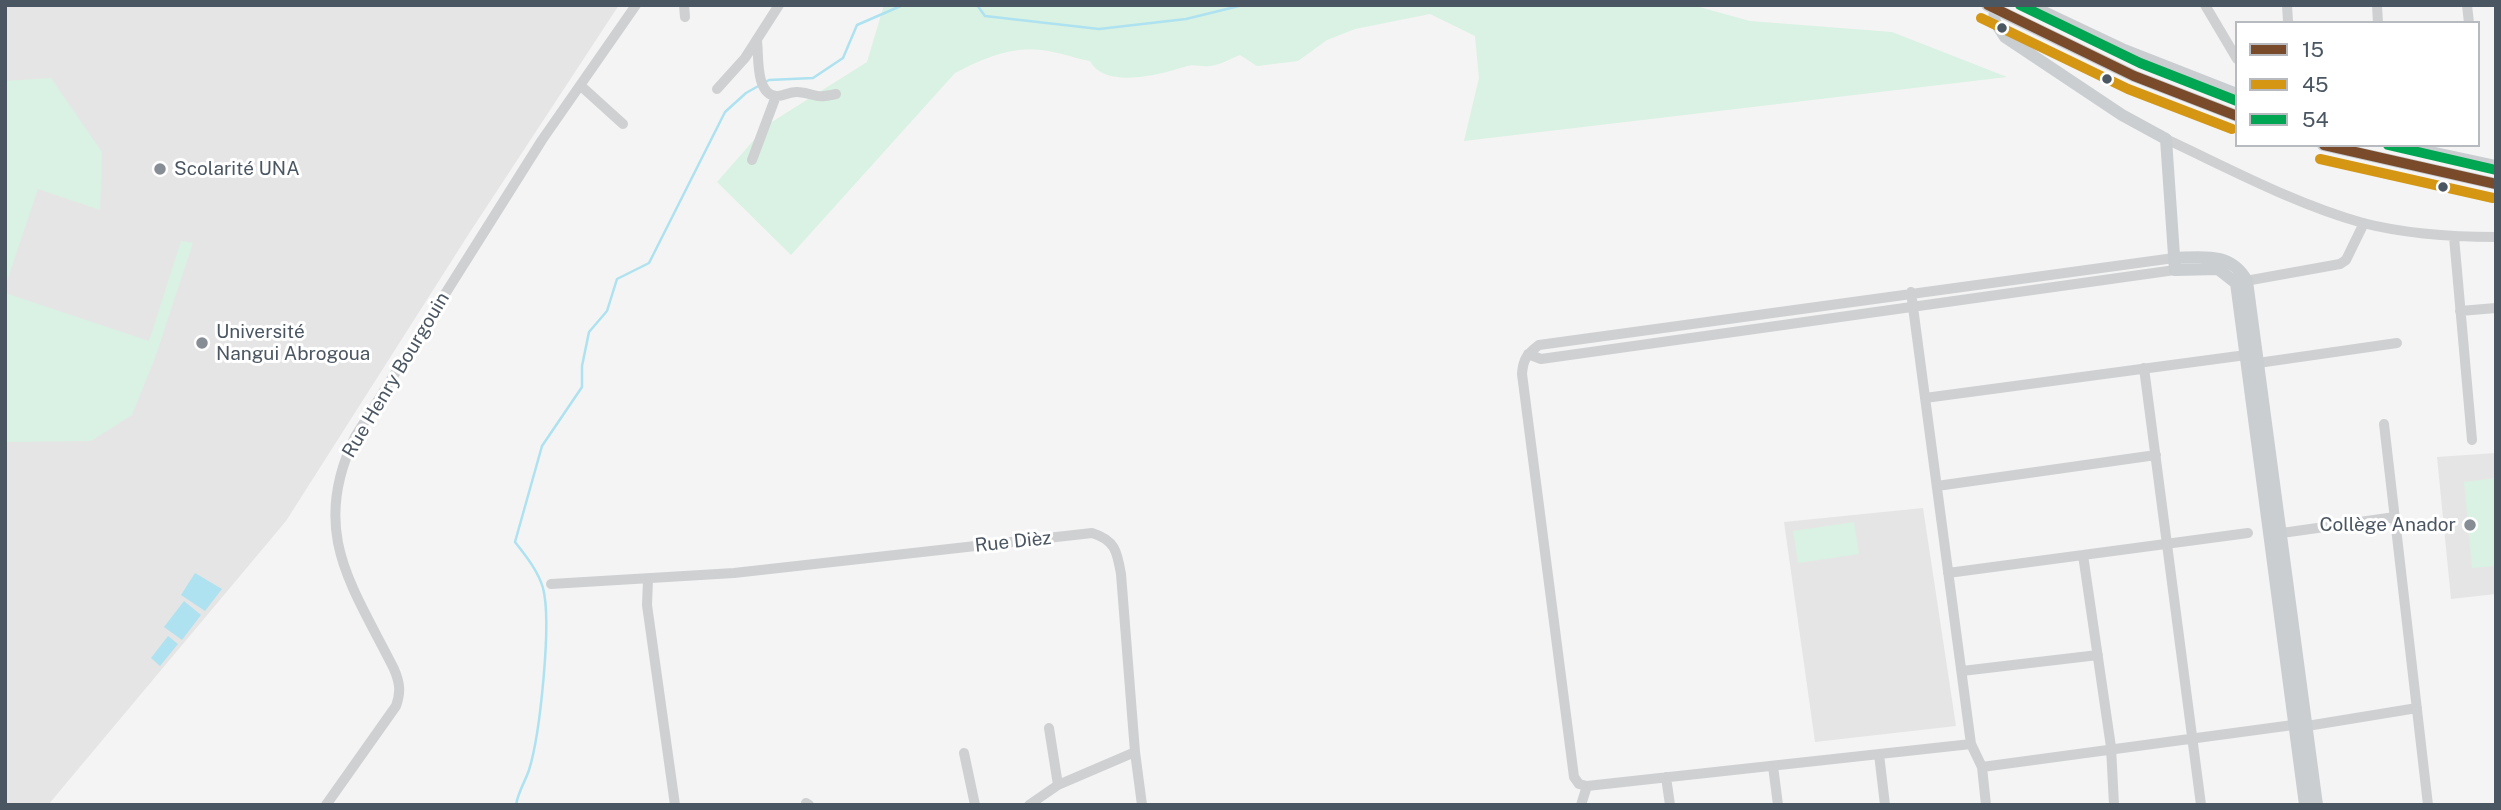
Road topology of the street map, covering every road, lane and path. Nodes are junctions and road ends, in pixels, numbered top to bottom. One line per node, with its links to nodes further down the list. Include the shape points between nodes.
1 (636, 5): 12 (street, Rue Henry Bourgouin)
2 (684, 5): 8 (street)
3 (779, 5): 10 (street)
4 (2029, 5): 14 (main road, via 2122,49)
5 (2206, 5): 11 (street)
6 (2287, 5): 9 (street)
7 (1991, 7): 17 (main road, via 2134,76); 19 (main road, via 2005,37)
8 (685, 17)
9 (2288, 21)
10 (757, 41): 13 (street); 16 (street, via 761,81)
11 (2235, 56)
12 (581, 86): 18 (street); 69 (street, Rue Henry Bourgouin, via 393,376 340,470 334,521 339,552 394,669 400,695)
13 (717, 89)
14 (2235, 93)
15 (836, 94): 16 (street, via 816,98 798,92)
16 (774, 95): 22 (street)
17 (2235, 115)
18 (623, 124)
19 (2166, 139): 25 (street, via 2295,199); 28 (main road)
20 (2332, 147): 24 (main road)
21 (2407, 147): 23 (main road)
22 (752, 160)
23 (2496, 166)
24 (2496, 184)
25 (2364, 223): 26 (street); 29 (street, via 2340,264)
26 (2454, 237): 27 (street); 33 (street)
27 (2496, 237)
28 (2175, 264): 29 (main road, via 2215,257 2230,261); 30 (street); 31 (street)
29 (2242, 282): 36 (main road); 37 (main road)
30 (1911, 292): 31 (street); 35 (street, via 1539,345)
31 (1913, 308): 35 (street, via 1541,359); 39 (street)
32 (2496, 308): 33 (street)
33 (2460, 311): 41 (street)
34 (2397, 343): 37 (street)
35 (1528, 354): 68 (street, via 1522,374 1574,778)
36 (2246, 355): 38 (street); 55 (main road)
37 (2258, 363): 46 (main road)
38 (2144, 368): 39 (street); 42 (street)
39 (1925, 398): 43 (street)
40 (2384, 424): 44 (street)
41 (2472, 440)
42 (2156, 455): 43 (street); 47 (street)
43 (1937, 486): 49 (street)
44 (2395, 517): 46 (street); 54 (street)
45 (2248, 533): 47 (street)
46 (2282, 533): 56 (main road)
47 (2169, 543): 48 (street); 58 (street)
48 (2083, 555): 49 (street); 52 (street)
49 (1948, 573): 53 (street)
50 (648, 580): 51 (street); 61 (street, Rue Dièz, via 1092,533 1108,538 1116,549 1121,574); 70 (street, via 647,606)
51 (551, 584)
52 (2098, 655): 53 (street); 60 (street)
53 (1962, 671): 59 (street)
54 (2417, 708): 56 (street); 83 (street)
55 (2293, 724): 58 (street); 81 (main road)
56 (2307, 726): 82 (main road)
57 (1049, 727): 67 (street)
58 (2194, 737): 60 (street); 80 (street)
59 (1971, 744): 63 (street); 65 (street)
60 (2110, 747): 65 (street); 79 (street)
61 (1135, 752): 67 (street); 73 (street, Rue Dièz)
62 (964, 753): 71 (street)
63 (1879, 754): 64 (street); 77 (street)
64 (1773, 766): 66 (street); 76 (street)
65 (1982, 767): 78 (street)
66 (1666, 777): 68 (street); 75 (street)
67 (1058, 785): 72 (street)
68 (1587, 786): 74 (street)
69 (326, 805)
70 (675, 805)
71 (975, 805)
72 (1029, 805)
73 (1142, 805)
74 (1581, 805)
75 (1670, 805)
76 (1779, 805)
77 (1885, 805)
78 (1986, 805)
79 (2114, 805)
80 (2200, 805)
81 (2305, 805)
82 (2317, 805)
83 (2428, 805)

